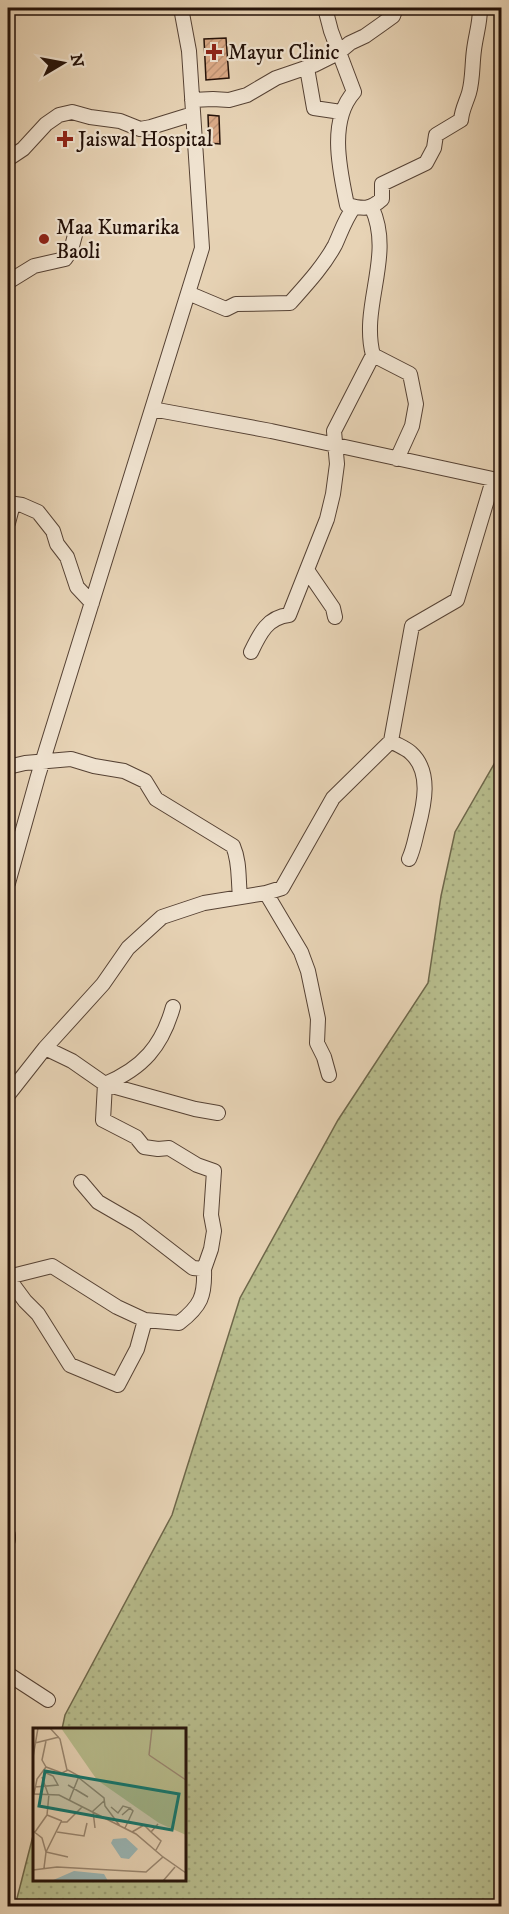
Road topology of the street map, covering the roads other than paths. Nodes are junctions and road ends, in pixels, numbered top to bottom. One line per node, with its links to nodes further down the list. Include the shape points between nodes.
1 (181, 8): 7 (street)
2 (325, 8): 5 (street)
3 (396, 8): 5 (street, via 393,16)
4 (480, 8): 11 (street, via 471,84 461,120 436,135 426,164 382,184 382,199)
5 (338, 53): 6 (street); 8 (street, via 354,92)
6 (307, 68): 7 (street, via 276,78 247,95); 8 (street, via 314,108)
7 (193, 107): 9 (street, via 140,129 72,112 59,115); 14 (street, via 202,248)
8 (341, 112): 10 (street, via 340,165 347,205)
9 (8, 159)
10 (354, 207): 11 (street); 14 (street, via 329,254 290,303 236,304 226,309)
11 (372, 208): 15 (street, via 381,246 369,317)
12 (75, 235): 13 (street, via 65,260 34,266)
13 (8, 282)
14 (188, 293): 16 (street)
15 (373, 355): 17 (street, via 334,431); 18 (street, via 410,374 416,404 412,426)
16 (152, 409): 17 (street); 23 (street)
17 (336, 446): 18 (street); 22 (street, via 333,494)
18 (397, 459): 19 (street)
19 (497, 481): 26 (street, via 457,600 412,626)
20 (10, 504): 21 (street); 23 (street, via 38,512 67,557 77,587)
21 (8, 524)
22 (307, 570): 24 (street); 25 (street, via 290,615 278,616 261,630)
23 (92, 603): 27 (street)
24 (335, 617)
25 (251, 652)
26 (391, 741): 29 (street, via 412,753 422,770 424,809); 31 (street, via 333,798 282,888)
27 (42, 761): 28 (street); 30 (street); 32 (street, via 71,759 124,771 145,781 156,799 233,846 238,858)
28 (8, 767)
29 (409, 859)
30 (8, 883)
31 (266, 893): 32 (street); 35 (street, via 308,971 318,1019 317,1043)
32 (240, 896): 34 (street, via 162,917 128,948 103,984)
33 (174, 1007): 36 (street, via 159,1044 123,1077)
34 (45, 1048): 36 (street); 37 (street)
35 (329, 1075)
36 (105, 1084): 38 (street); 40 (street, via 103,1120 136,1137 144,1147 169,1148 214,1171 214,1231)
37 (8, 1095)
38 (218, 1113)
39 (81, 1182): 40 (street, via 98,1202 136,1224 192,1268)
40 (204, 1269): 42 (street, via 205,1287 192,1313 179,1323)
41 (8, 1278): 42 (street, via 52,1266); 42 (street, via 38,1314 70,1365 118,1385 137,1349)
42 (145, 1320)
43 (8, 1534): 44 (street)
44 (8, 1540)
45 (8, 1674): 46 (street)
46 (48, 1700)

